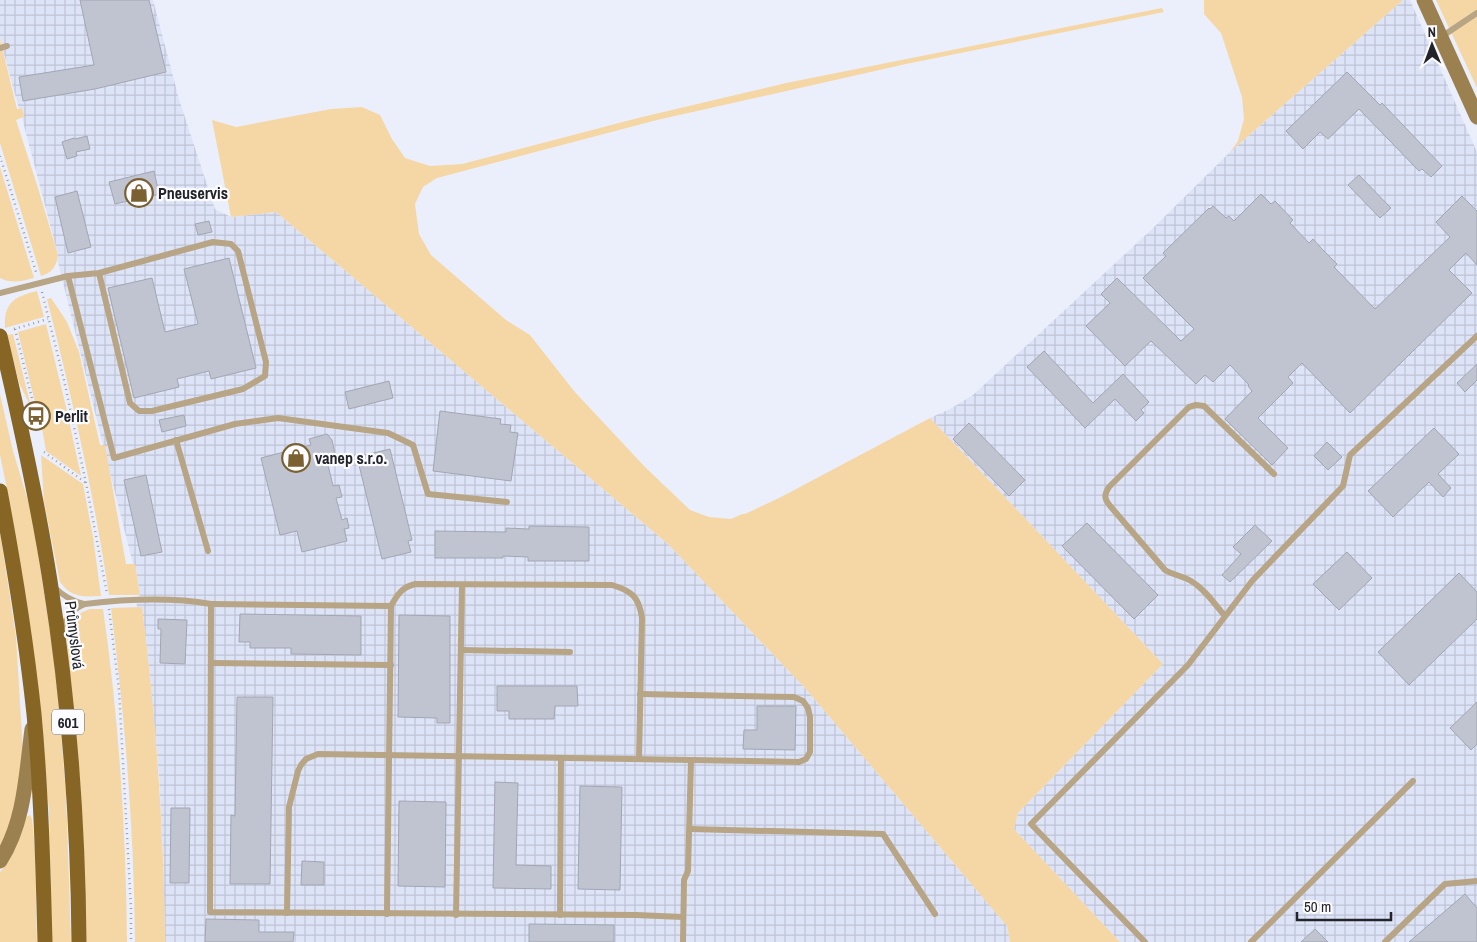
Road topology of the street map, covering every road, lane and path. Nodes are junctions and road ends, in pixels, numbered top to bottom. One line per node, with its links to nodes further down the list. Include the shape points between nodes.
1 (1424, 0): 3 (street)
2 (1477, 13): 3 (lane)
3 (1441, 37): 4 (street)
4 (1477, 117)
5 (0, 156): 8 (path)
6 (99, 273): 6 (lane, via 130,404 140,411 152,411 243,389 265,376 266,362 238,251 231,244 213,242); 7 (lane)
7 (68, 276): 10 (lane); 15 (lane, via 114,458)
8 (38, 277)
9 (41, 290): 11 (path)
10 (0, 293)
11 (48, 319): 14 (path, via 15,329); 18 (path)
12 (0, 336): 22 (main road, Průmyslová / 601, via 24,438)
13 (1477, 336): 28 (lane, via 1350,455 1342,486 1252,582)
14 (35, 411)
15 (176, 440): 20 (lane, via 235,424 278,418 388,433 413,445 428,494); 21 (lane)
16 (44, 452): 18 (path)
17 (1274, 474): 28 (lane, via 1204,406 1196,405 1189,407 1105,494 1105,500 1165,570 1199,586)
18 (86, 483): 24 (path)
19 (0, 491): 35 (main road, 601)
20 (507, 502)
21 (208, 551)
22 (50, 581): 25 (lane, via 61,594); 29 (main road, Průmyslová / 601)
23 (462, 585): 27 (lane, via 409,585 400,591); 30 (lane); 34 (lane, via 612,585 625,588 635,597 642,618)
24 (108, 601): 25 (lane); 26 (lane, via 190,600); 53 (path, via 119,690)
25 (85, 604): 29 (lane, via 70,612)
26 (211, 604): 27 (lane); 32 (lane)
27 (391, 606): 33 (lane)
28 (1225, 616): 55 (lane, via 1188,665 1032,824)
29 (58, 638): 52 (main road, Průmyslová / 601, via 73,779)
30 (461, 650): 31 (lane); 37 (lane)
31 (570, 652)
32 (211, 663): 33 (lane); 45 (lane, via 210,912)
33 (390, 665): 36 (lane)
34 (640, 694): 39 (lane); 40 (lane, via 794,697 808,708 810,752 806,759 799,762)
35 (34, 715): 43 (street, via 20,815 11,842); 51 (main road, 601)
36 (389, 755): 37 (lane); 45 (lane, via 318,754 301,765 289,807); 46 (lane)
37 (459, 756): 38 (lane); 48 (lane)
38 (561, 758): 39 (lane); 49 (lane)
39 (638, 759): 40 (lane)
40 (691, 760): 42 (lane)
41 (1413, 781): 56 (lane)
42 (690, 829): 47 (lane, via 883,834); 50 (lane)
43 (0, 861)
44 (1477, 881): 57 (lane, via 1445,884)
45 (287, 913): 46 (lane)
46 (387, 914): 48 (lane)
47 (935, 914)
48 (456, 915): 49 (lane)
49 (560, 915): 50 (lane)
50 (683, 917): 54 (lane)
51 (45, 942)
52 (79, 942)
53 (131, 942)
54 (683, 942)
55 (1145, 942)
56 (1250, 942)
57 (1385, 942)

